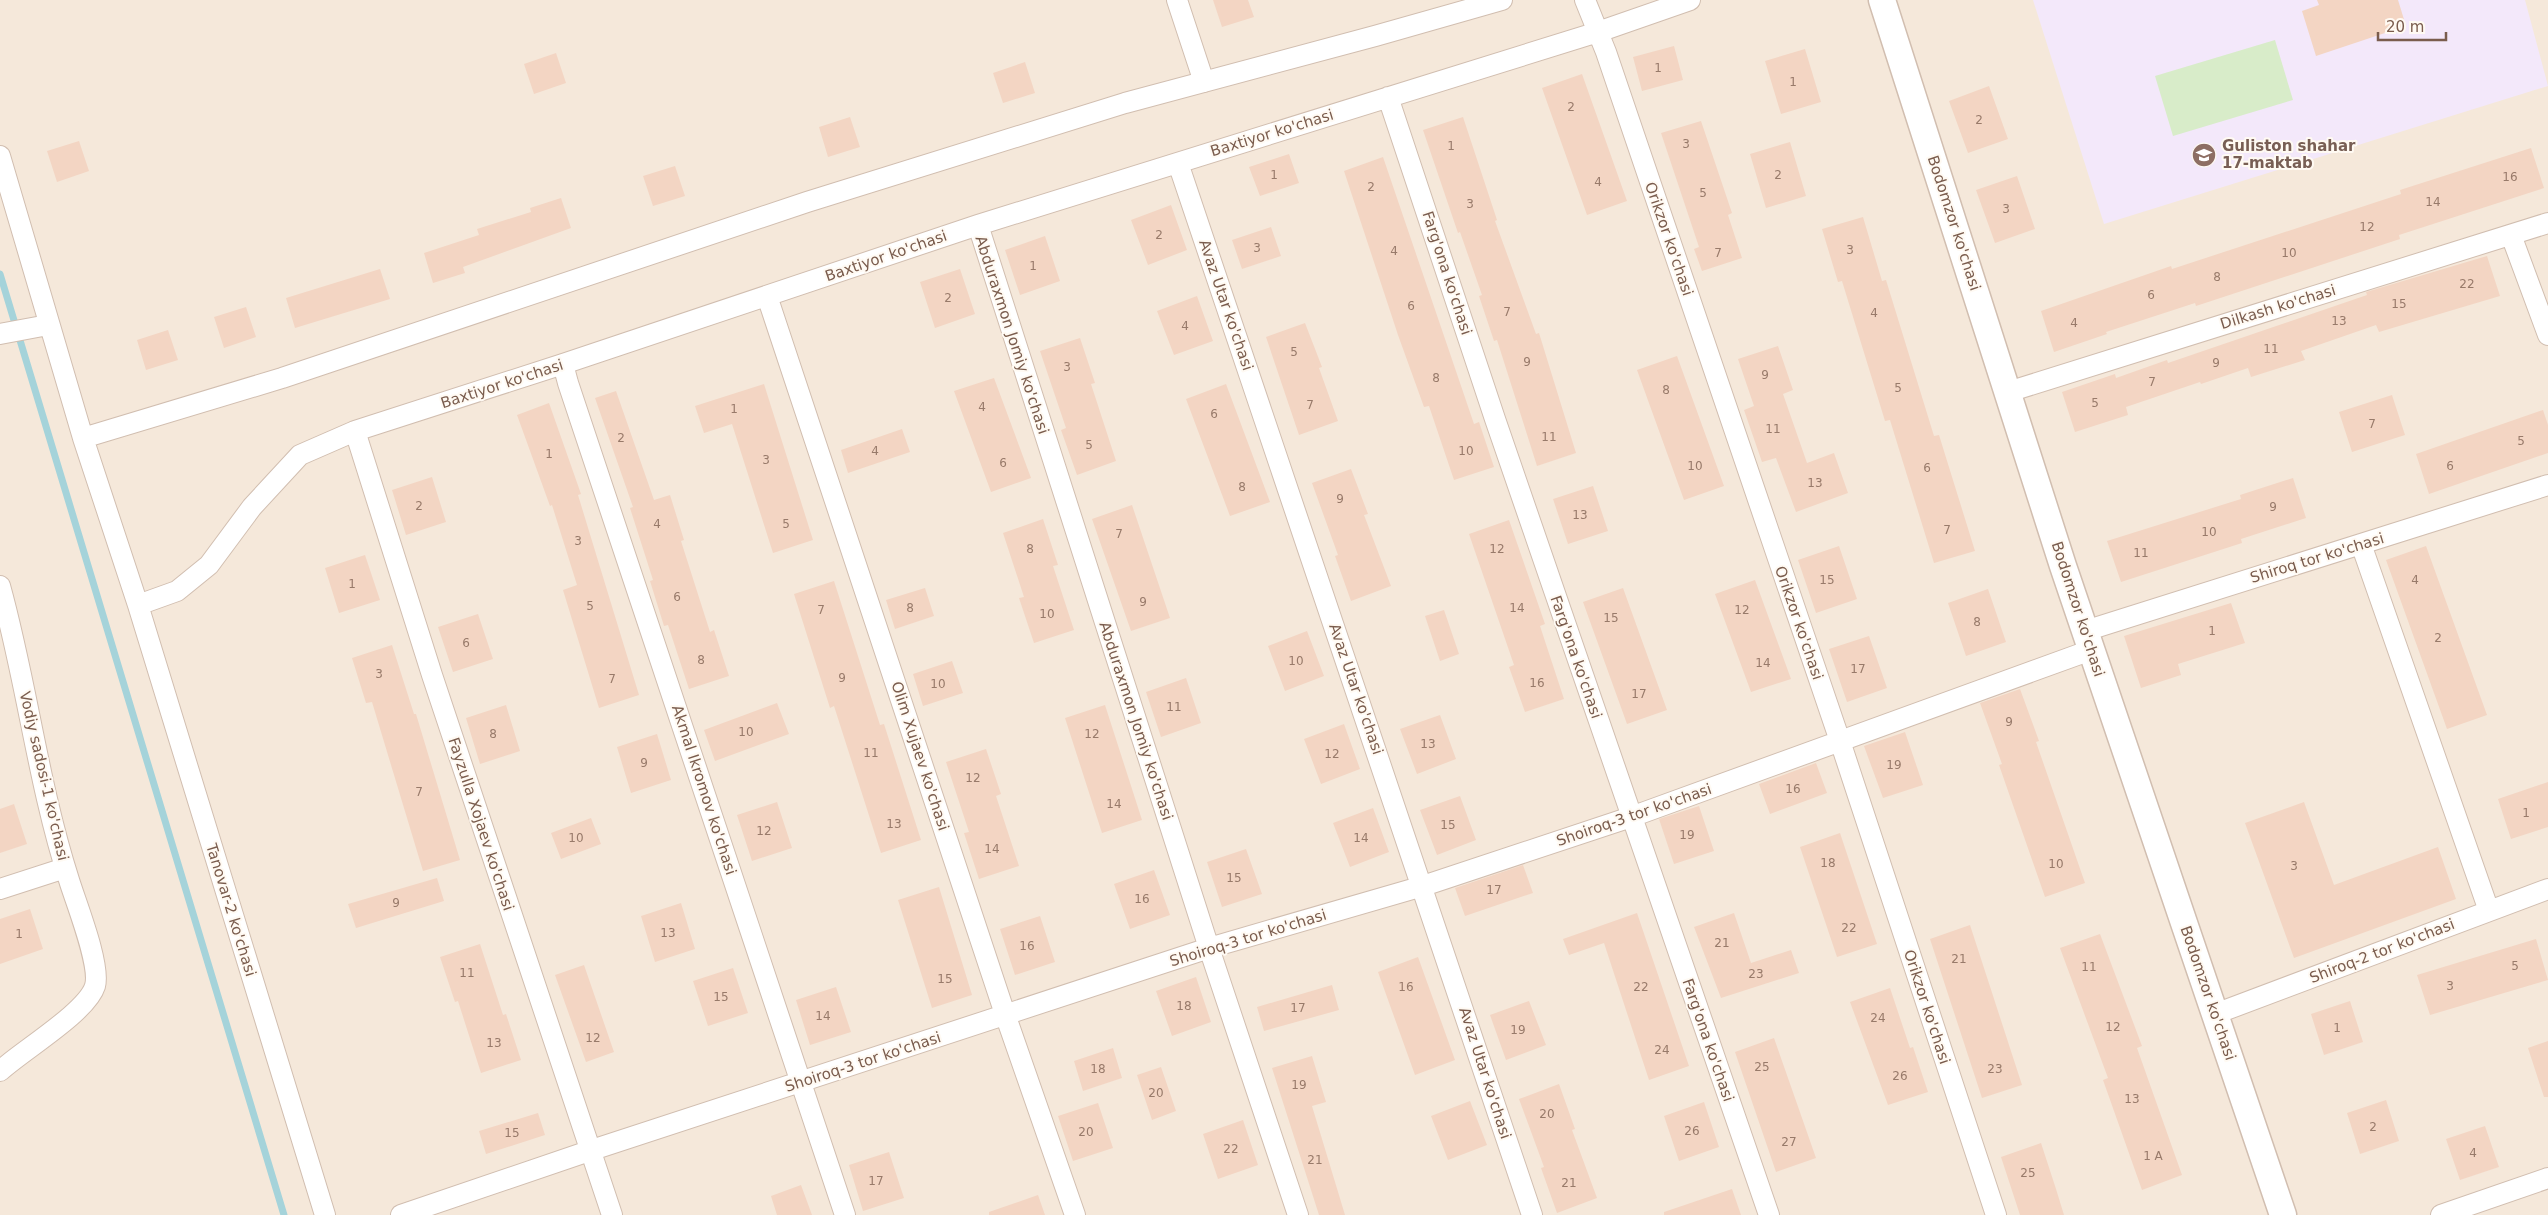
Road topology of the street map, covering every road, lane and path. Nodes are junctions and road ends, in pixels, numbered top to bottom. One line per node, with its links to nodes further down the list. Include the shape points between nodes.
1 (1177, 0): 7 (street)
2 (1502, 0): 7 (street)
3 (1585, 0): 6 (street, Orikzor ko'chasi)
4 (1690, 0): 6 (street, Baxtiyor ko'chasi)
5 (1882, 0): 19 (street, Bodomzor ko'chasi)
6 (1598, 32): 8 (street, Baxtiyor ko'chasi); 28 (street, Orikzor ko'chasi)
7 (1204, 82): 21 (street, via 1125,103 807,202 282,378)
8 (1388, 97): 10 (street, Baxtiyor ko'chasi); 29 (street, Farg'ona ko'chasi)
9 (0, 156): 15 (street, Tanovar-2 ko'chasi)
10 (1178, 163): 12 (street, Baxtiyor ko'chasi); 31 (street, Avaz Utar ko'chasi)
11 (2548, 223): 13 (street, Dilkash ko'chasi)
12 (978, 225): 14 (street, Baxtiyor ko'chasi); 35 (street, Abduraxmon Jomiy ko'chasi)
13 (2511, 235): 17 (street); 19 (street, Dilkash ko'chasi)
14 (768, 296): 18 (street, Baxtiyor ko'chasi); 36 (street, Olim Xujaev ko'chasi)
15 (48, 325): 16 (street); 21 (street, Tanovar-2 ko'chasi)
16 (0, 334)
17 (2548, 335)
18 (564, 364): 20 (street, Baxtiyor ko'chasi); 39 (street, Akmal Ikromov ko'chasi)
19 (2008, 392): 27 (street, Bodomzor ko'chasi)
20 (355, 431): 25 (street, Baxtiyor ko'chasi, via 300,455 252,507 209,565 178,590); 40 (street, Fayzulla Xojaev ko'chasi)
21 (83, 438): 25 (street, Tanovar-2 ko'chasi)
22 (2548, 486): 23 (street, Shiroq tor ko'chasi)
23 (2361, 544): 27 (street, Shiroq tor ko'chasi); 34 (street)
24 (0, 586): 26 (street, Vodiy sadosi-1 ko'chasi)
25 (138, 605): 42 (street, Tanovar-2 ko'chasi)
26 (7, 637): 30 (street, Vodiy sadosi-1 ko'chasi, via 54,836)
27 (2088, 640): 28 (street, Shoiroq-3 tor ko'chasi); 37 (street, Bodomzor ko'chasi)
28 (1840, 741): 29 (street, Shoiroq-3 tor ko'chasi); 50 (street, Orikzor ko'chasi)
29 (1631, 817): 31 (street, Shoiroq-3 tor ko'chasi); 49 (street, Farg'ona ko'chasi)
30 (65, 868): 32 (street); 38 (street, Vodiy sadosi-1 ko'chasi, via 94,959 95,985 83,1006)
31 (1423, 886): 35 (street, Shoiroq-3 tor ko'chasi); 48 (street, Avaz Utar ko'chasi)
32 (0, 889)
33 (2548, 889): 34 (street, Shiroq-2 tor ko'chasi)
34 (2490, 911): 37 (street, Shiroq-2 tor ko'chasi)
35 (1209, 948): 36 (street, Shoiroq-3 tor ko'chasi); 47 (street, Abduraxmon Jomiy ko'chasi)
36 (1005, 1014): 39 (street, Shoiroq-3 tor ko'chasi); 46 (street, Olim Xujaev ko'chasi)
37 (2215, 1014): 51 (street, Bodomzor ko'chasi)
38 (0, 1071)
39 (801, 1083): 40 (street, Shoiroq-3 tor ko'chasi); 45 (street, Akmal Ikromov ko'chasi)
40 (589, 1151): 43 (street, Shoiroq-3 tor ko'chasi); 44 (street, Fayzulla Xojaev ko'chasi)
41 (2548, 1178): 52 (street)
42 (325, 1215)
43 (401, 1215)
44 (612, 1215)
45 (845, 1215)
46 (1075, 1215)
47 (1298, 1215)
48 (1532, 1215)
49 (1769, 1215)
50 (1996, 1215)
51 (2284, 1215)
52 (2442, 1215)

